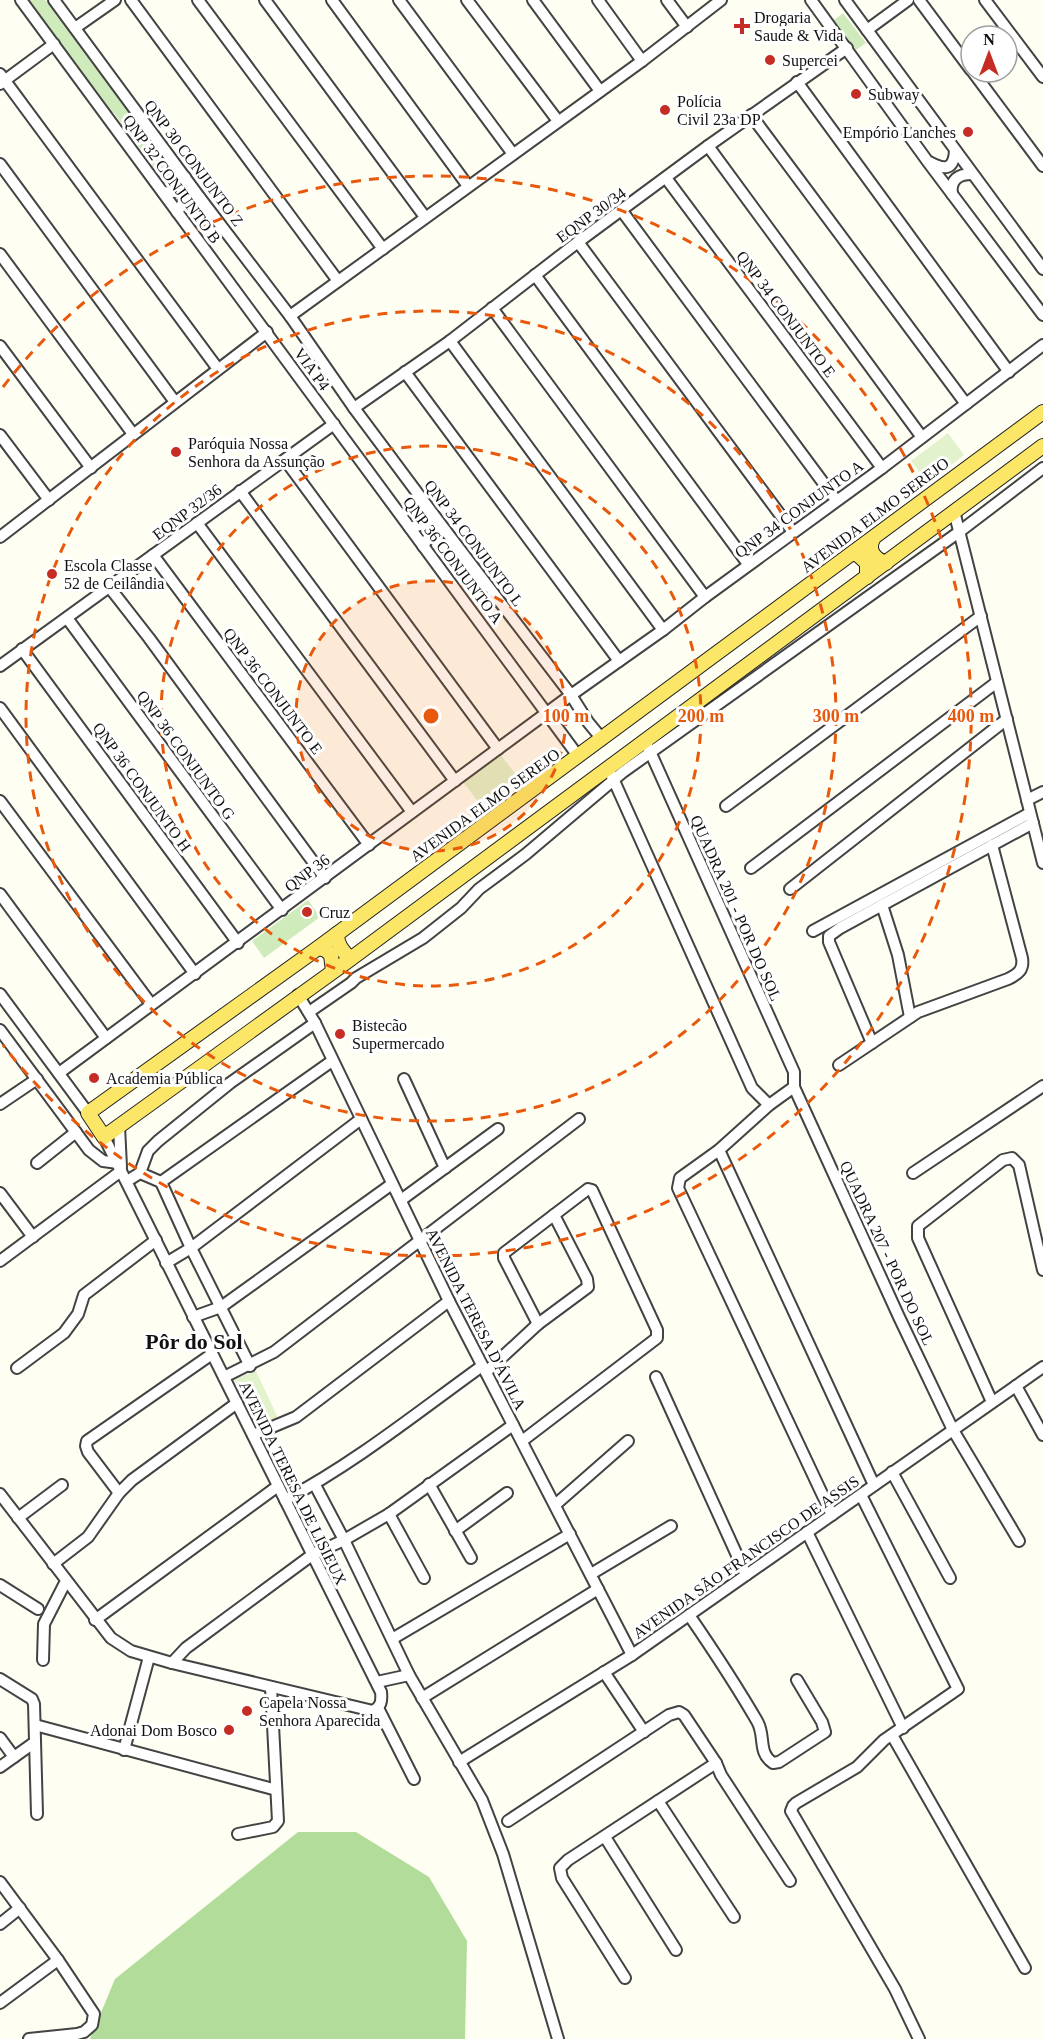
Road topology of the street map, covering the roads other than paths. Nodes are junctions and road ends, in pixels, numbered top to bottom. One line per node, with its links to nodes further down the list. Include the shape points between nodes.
1 (21, 0): 22 (street, QNP 32 CONJUNTO B)
2 (54, 0): 20 (street, QNP 30 CONJUNTO Z)
3 (115, 0): 20 (street)
4 (130, 0): 54 (street)
5 (198, 0): 50 (street)
6 (265, 0): 48 (street)
7 (332, 0): 42 (street)
8 (399, 0): 35 (street)
9 (467, 0): 32 (street)
10 (534, 0): 30 (street)
11 (598, 0): 25 (street)
12 (667, 0): 19 (street)
13 (721, 0): 19 (street)
14 (811, 0): 23 (street)
15 (845, 0): 21 (street)
16 (908, 0): 21 (street)
17 (919, 0): 24 (street)
18 (985, 0): 26 (street)
19 (687, 27): 25 (street)
20 (75, 28): 40 (street, QNP 30 CONJUNTO Z)
21 (867, 30): 34 (street)
22 (54, 44): 27 (street); 43 (street, QNP 32 CONJUNTO B)
23 (847, 48): 28 (street, EQNP 30/34); 36 (street)
24 (959, 54)
25 (642, 61): 30 (street)
26 (1043, 77)
27 (2, 79): 62 (street)
28 (797, 82): 31 (street, EQNP 30/34); 64 (street)
29 (982, 84): 38 (street)
30 (600, 91): 32 (street)
31 (752, 115): 33 (street, EQNP 30/34); 66 (street)
32 (558, 121): 35 (street)
33 (708, 146): 41 (street, EQNP 30/34); 72 (street)
34 (955, 150): 36 (street, via 955,160 949,166 941,168); 39 (street)
35 (513, 154): 42 (street)
36 (928, 162): 44 (street)
37 (0, 164): 65 (street)
38 (1043, 166)
39 (972, 174): 44 (street, via 953,181); 52 (street)
40 (185, 177): 43 (street, via 178,191); 45 (street, QNP 30 CONJUNTO Z)
41 (666, 178): 46 (street, EQNP 30/34); 76 (street, QNP 34 CONJUNTO E)
42 (468, 186): 48 (street)
43 (163, 192): 47 (street, QNP 32 CONJUNTO B)
44 (952, 194): 56 (street)
45 (200, 198): 47 (street, via 186,200); 57 (street, QNP 30 CONJUNTO Z)
46 (622, 211): 49 (street, EQNP 30/34); 80 (street)
47 (177, 212): 58 (street, QNP 32 CONJUNTO B)
48 (424, 217): 50 (street)
49 (578, 242): 53 (street, EQNP 30/34); 86 (street)
50 (383, 249): 54 (street)
51 (0, 254): 70 (street)
52 (1043, 269)
53 (535, 275): 55 (street, EQNP 30/34); 94 (street)
54 (338, 281): 57 (street)
55 (492, 308): 59 (street, EQNP 30/34); 97 (street)
56 (1043, 315)
57 (290, 316): 67 (street, VIA P4)
58 (267, 332): 62 (street); 69 (street, VIA P4)
59 (450, 341): 63 (street, EQNP 30/34); 100 (street)
60 (1043, 345): 64 (street, QNP 34 CONJUNTO A)
61 (0, 346): 75 (street)
62 (218, 369): 65 (street)
63 (405, 372): 67 (street, EQNP 30/34); 102 (street)
64 (1008, 372): 66 (street, QNP 34 CONJUNTO A)
65 (175, 402): 70 (street)
66 (966, 404): 72 (street, QNP 34 CONJUNTO A)
67 (354, 408): 82 (street, QNP 34 CONJUNTO L)
68 (1043, 412): 89 (main road, AVENIDA ELMO SEREJO)
69 (334, 424): 74 (street, EQNP 32/36); 84 (street, QNP 36 CONJUNTO A)
70 (133, 434): 75 (street)
71 (0, 435): 79 (street)
72 (921, 436): 76 (street, QNP 34 CONJUNTO A)
73 (1043, 446): 81 (main road)
74 (286, 461): 78 (street, EQNP 32/36); 111 (street)
75 (91, 468): 79 (street)
76 (882, 468): 80 (street, QNP 34 CONJUNTO A)
77 (1043, 468): 87 (street)
78 (240, 491): 83 (street, EQNP 32/36); 114 (street)
79 (49, 500): 88 (street)
80 (836, 500): 86 (street, QNP 34 CONJUNTO A)
81 (954, 511): 87 (street); 93 (main road)
82 (432, 513): 84 (street, via 424,524); 85 (street, QNP 34 CONJUNTO L)
83 (197, 523): 92 (street, EQNP 32/36); 119 (street)
84 (410, 528): 90 (street, QNP 36 CONJUNTO A)
85 (445, 531): 90 (street, via 431,534); 105 (street, QNP 34 CONJUNTO L)
86 (793, 532): 94 (street, QNP 34 CONJUNTO A)
87 (960, 532): 98 (street); 110 (street)
88 (1, 534)
89 (873, 539): 91 (main road, AVENIDA ELMO SEREJO); 93 (main road, via 870,544 874,556)
90 (423, 546): 107 (street, QNP 36 CONJUNTO A)
91 (852, 554): 95 (main road, via 867,563); 109 (main road, AVENIDA ELMO SEREJO)
92 (153, 555): 96 (street, EQNP 32/36); 121 (street, QNP 36 CONJUNTO E)
93 (886, 563): 95 (main road)
94 (748, 564): 97 (street, QNP 34 CONJUNTO A)
95 (867, 577): 110 (main road)
96 (110, 588): 99 (street, EQNP 32/36); 125 (street)
97 (705, 597): 100 (street, QNP 34 CONJUNTO A)
98 (981, 616): 104 (street); 118 (street)
99 (67, 618): 101 (street, EQNP 32/36); 129 (street, QNP 36 CONJUNTO G)
100 (663, 630): 102 (street, QNP 34 CONJUNTO A)
101 (22, 649): 103 (street, EQNP 32/36); 132 (street, QNP 36 CONJUNTO H)
102 (619, 661): 105 (street, QNP 34 CONJUNTO A)
103 (0, 666)
104 (997, 682): 108 (street); 124 (street)
105 (571, 695): 107 (street, QNP 36); 109 (street)
106 (0, 708): 136 (street)
107 (548, 713): 111 (street, QNP 36); 112 (street)
108 (1007, 719): 116 (street); 126 (street)
109 (602, 739): 112 (main road, AVENIDA ELMO SEREJO)
110 (648, 747): 113 (main road); 153 (street, QUADRA 201 - POR DO SOL, via 794,1072)
111 (498, 749): 114 (street, QNP 36)
112 (578, 756): 131 (main road, AVENIDA ELMO SEREJO)
113 (611, 774): 134 (main road); 137 (street, via 526,854 431,932); 155 (street, via 752,1088)
114 (455, 781): 119 (street, QNP 36)
115 (1043, 792): 116 (street)
116 (1027, 800): 120 (street)
117 (0, 801): 140 (street)
118 (726, 806)
119 (412, 812): 121 (street, QNP 36)
120 (1032, 818): 122 (street); 123 (street); 130 (street)
121 (369, 845): 125 (street, QNP 36)
122 (992, 845): 128 (street); 142 (street, via 1022,958 1021,969 1008,979 930,1006)
123 (1042, 858)
124 (751, 868)
125 (325, 878): 129 (street, QNP 36)
126 (790, 889)
127 (0, 894): 145 (street)
128 (882, 904): 142 (street, via 898,955); 146 (street, via 829,936)
129 (282, 910): 132 (street, QNP 36)
130 (813, 931)
131 (337, 934): 133 (main road, AVENIDA ELMO SEREJO); 134 (main road, via 340,947)
132 (238, 943): 136 (street, QNP 36)
133 (318, 948): 135 (main road, via 331,955); 156 (main road, AVENIDA ELMO SEREJO)
134 (350, 959): 135 (main road); 137 (street)
135 (333, 971): 139 (main road)
136 (195, 974): 140 (street, QNP 36)
137 (356, 978): 141 (street)
138 (0, 994): 149 (street)
139 (298, 995): 141 (street, AVENIDA TERESA D'ÁVILA); 159 (main road)
140 (151, 1004): 145 (street, QNP 36)
141 (309, 1012): 143 (street, AVENIDA TERESA D'ÁVILA)
142 (910, 1017): 146 (street)
143 (315, 1023): 147 (street, AVENIDA TERESA D'ÁVILA); 167 (street, via 230,1083 158,1141 148,1151)
144 (0, 1030): 150 (street)
145 (106, 1038): 149 (street, QNP 36)
146 (872, 1043): 148 (street)
147 (332, 1061): 157 (street, AVENIDA TERESA D'ÁVILA); 169 (street)
148 (839, 1065)
149 (59, 1073): 156 (street)
150 (37, 1078): 154 (street); 161 (street)
151 (404, 1079): 165 (street)
152 (1043, 1086): 168 (street)
153 (794, 1087): 155 (street); 196 (street, QUADRA 207 - POR DO SOL)
154 (0, 1104)
155 (769, 1106): 163 (street)
156 (88, 1113): 162 (main road)
157 (361, 1119): 170 (street, AVENIDA TERESA D'ÁVILA); 177 (street)
158 (579, 1119): 176 (street)
159 (119, 1126): 162 (main road); 166 (street)
160 (498, 1129): 165 (street)
161 (76, 1132): 164 (street); 166 (street, via 89,1150)
162 (104, 1137): 166 (street, AVENIDA TERESA DE LISIEUX)
163 (719, 1150): 205 (street); 214 (street, via 680,1178 678,1188)
164 (37, 1163)
165 (445, 1168): 172 (street)
166 (122, 1172): 167 (street); 174 (street); 175 (street, AVENIDA TERESA DE LISIEUX)
167 (140, 1173): 169 (street)
168 (913, 1173)
169 (161, 1182): 177 (street)
170 (392, 1184): 172 (street, AVENIDA TERESA D'ÁVILA); 182 (street)
171 (0, 1193): 174 (street)
172 (401, 1200): 176 (street, AVENIDA TERESA D'ÁVILA)
173 (554, 1215): 184 (street, via 504,1253); 184 (street, via 589,1284); 199 (street, via 588,1189 593,1191 658,1336)
174 (33, 1237): 178 (street)
175 (156, 1240): 179 (street, AVENIDA TERESA DE LISIEUX); 188 (street, via 84,1295 78,1314 64,1333)
176 (420, 1242): 181 (street, AVENIDA TERESA D'ÁVILA); 186 (street)
177 (191, 1248): 179 (street); 182 (street)
178 (0, 1261)
179 (166, 1263): 183 (street, AVENIDA TERESA DE LISIEUX)
180 (1043, 1270): 193 (street, via 1019,1165 1012,1158 1003,1160 918,1226 918,1238)
181 (449, 1301): 189 (street, AVENIDA TERESA D'ÁVILA); 197 (street, via 305,1410)
182 (221, 1307): 183 (street); 186 (street)
183 (193, 1317): 185 (street, AVENIDA TERESA DE LISIEUX)
184 (538, 1324): 189 (street)
185 (212, 1354): 190 (street, AVENIDA TERESA DE LISIEUX); 207 (street, via 90,1438 86,1444 88,1452)
186 (250, 1366): 190 (street)
187 (1043, 1367): 192 (street, AVENIDA SÃO FRANCISCO DE ASSIS)
188 (17, 1368)
189 (484, 1369): 195 (street, AVENIDA TERESA D'ÁVILA); 204 (street)
190 (224, 1377): 194 (street, AVENIDA TERESA DE LISIEUX)
191 (656, 1377): 226 (street)
192 (1016, 1386): 193 (street, AVENIDA SÃO FRANCISCO DE ASSIS); 198 (street)
193 (992, 1402): 196 (street, AVENIDA SÃO FRANCISCO DE ASSIS)
194 (237, 1403): 197 (street, AVENIDA TERESA DE LISIEUX); 207 (street)
195 (513, 1425): 199 (street, AVENIDA TERESA D'ÁVILA); 202 (street)
196 (953, 1430): 201 (street, AVENIDA SÃO FRANCISCO DE ASSIS); 221 (street, QUADRA 207 - POR DO SOL)
197 (253, 1435): 206 (street, AVENIDA TERESA DE LISIEUX)
198 (1043, 1435)
199 (522, 1441): 212 (street, AVENIDA TERESA D'ÁVILA)
200 (627, 1441): 212 (street)
201 (892, 1472): 205 (street, AVENIDA SÃO FRANCISCO DE ASSIS); 228 (street)
202 (429, 1484): 213 (street); 217 (street)
203 (62, 1485): 215 (street)
204 (315, 1485): 211 (street); 220 (street)
205 (874, 1485): 210 (street, AVENIDA SÃO FRANCISCO DE ASSIS)
206 (278, 1486): 211 (street, AVENIDA TERESA DE LISIEUX); 234 (street)
207 (119, 1493): 224 (street, via 88,1537)
208 (507, 1493): 217 (street)
209 (0, 1494): 215 (street)
210 (861, 1495): 214 (street, AVENIDA SÃO FRANCISCO DE ASSIS); 249 (street, via 958,1689)
211 (285, 1500): 222 (street, AVENIDA TERESA DE LISIEUX)
212 (555, 1506): 219 (street, AVENIDA TERESA D'ÁVILA)
213 (388, 1514): 220 (street); 227 (street)
214 (832, 1515): 218 (street, AVENIDA SÃO FRANCISCO DE ASSIS)
215 (18, 1518): 224 (street)
216 (671, 1526): 225 (street)
217 (455, 1531): 223 (street)
218 (807, 1532): 226 (street, AVENIDA SÃO FRANCISCO DE ASSIS); 249 (street)
219 (570, 1534): 225 (street, AVENIDA TERESA D'ÁVILA); 235 (street)
220 (344, 1540): 222 (street); 235 (street)
221 (1019, 1541)
222 (312, 1555): 239 (street, via 186,1648); 244 (street, AVENIDA TERESA DE LISIEUX)
223 (471, 1558)
224 (53, 1564): 229 (street)
225 (591, 1574): 231 (street, AVENIDA TERESA D'ÁVILA)
226 (746, 1575): 233 (street, AVENIDA SÃO FRANCISCO DE ASSIS)
227 (424, 1578)
228 (950, 1578)
229 (66, 1581): 234 (street); 238 (street, via 44,1624)
230 (0, 1585): 232 (street)
231 (598, 1588): 236 (street, AVENIDA TERESA D'ÁVILA); 246 (street)
232 (38, 1609)
233 (689, 1615): 236 (street, AVENIDA SÃO FRANCISCO DE ASSIS); 243 (street, via 758,1722 763,1753 773,1763 825,1732)
234 (95, 1620): 237 (street, via 119,1645)
235 (392, 1639): 241 (street)
236 (632, 1654): 240 (street, AVENIDA SÃO FRANCISCO DE ASSIS)
237 (150, 1657): 239 (street); 254 (street)
238 (43, 1660)
239 (172, 1663): 245 (street)
240 (603, 1672): 250 (street); 256 (street, AVENIDA SÃO FRANCISCO DE ASSIS)
241 (410, 1676): 244 (street); 246 (street)
242 (0, 1678): 248 (street, via 34,1701)
243 (796, 1680)
244 (377, 1682): 247 (street, AVENIDA TERESA DE LISIEUX, via 381,1702)
245 (271, 1687): 247 (street); 264 (street, via 278,1821 273,1827)
246 (422, 1698): 256 (street)
247 (375, 1710): 259 (street)
248 (34, 1725): 253 (street); 254 (street)
249 (903, 1728): 251 (street)
250 (644, 1732): 257 (street, via 673,1713 682,1713); 263 (street)
251 (892, 1735): 273 (street); 278 (street, via 857,1767 796,1803 792,1811 895,1989)
252 (0, 1738): 255 (street)
253 (34, 1742): 255 (street); 262 (street)
254 (124, 1750): 260 (street)
255 (14, 1757): 258 (street)
256 (459, 1761): 277 (street, via 482,1800 503,1854)
257 (716, 1762): 261 (street); 266 (street)
258 (0, 1767)
259 (414, 1779)
260 (273, 1789)
261 (658, 1801): 265 (street); 269 (street)
262 (37, 1814)
263 (508, 1821)
264 (238, 1834)
265 (605, 1837): 271 (street); 274 (street, via 568,1860 560,1871)
266 (790, 1881)
267 (0, 1882): 268 (street)
268 (20, 1908): 270 (street); 272 (street)
269 (734, 1917)
270 (0, 1923)
271 (676, 1950)
272 (58, 1960): 275 (street); 276 (street, via 92,2009 94,2021 84,2032)
273 (1025, 1968)
274 (626, 1978)
275 (0, 2003)
276 (29, 2039)
277 (558, 2039)
278 (919, 2039)

